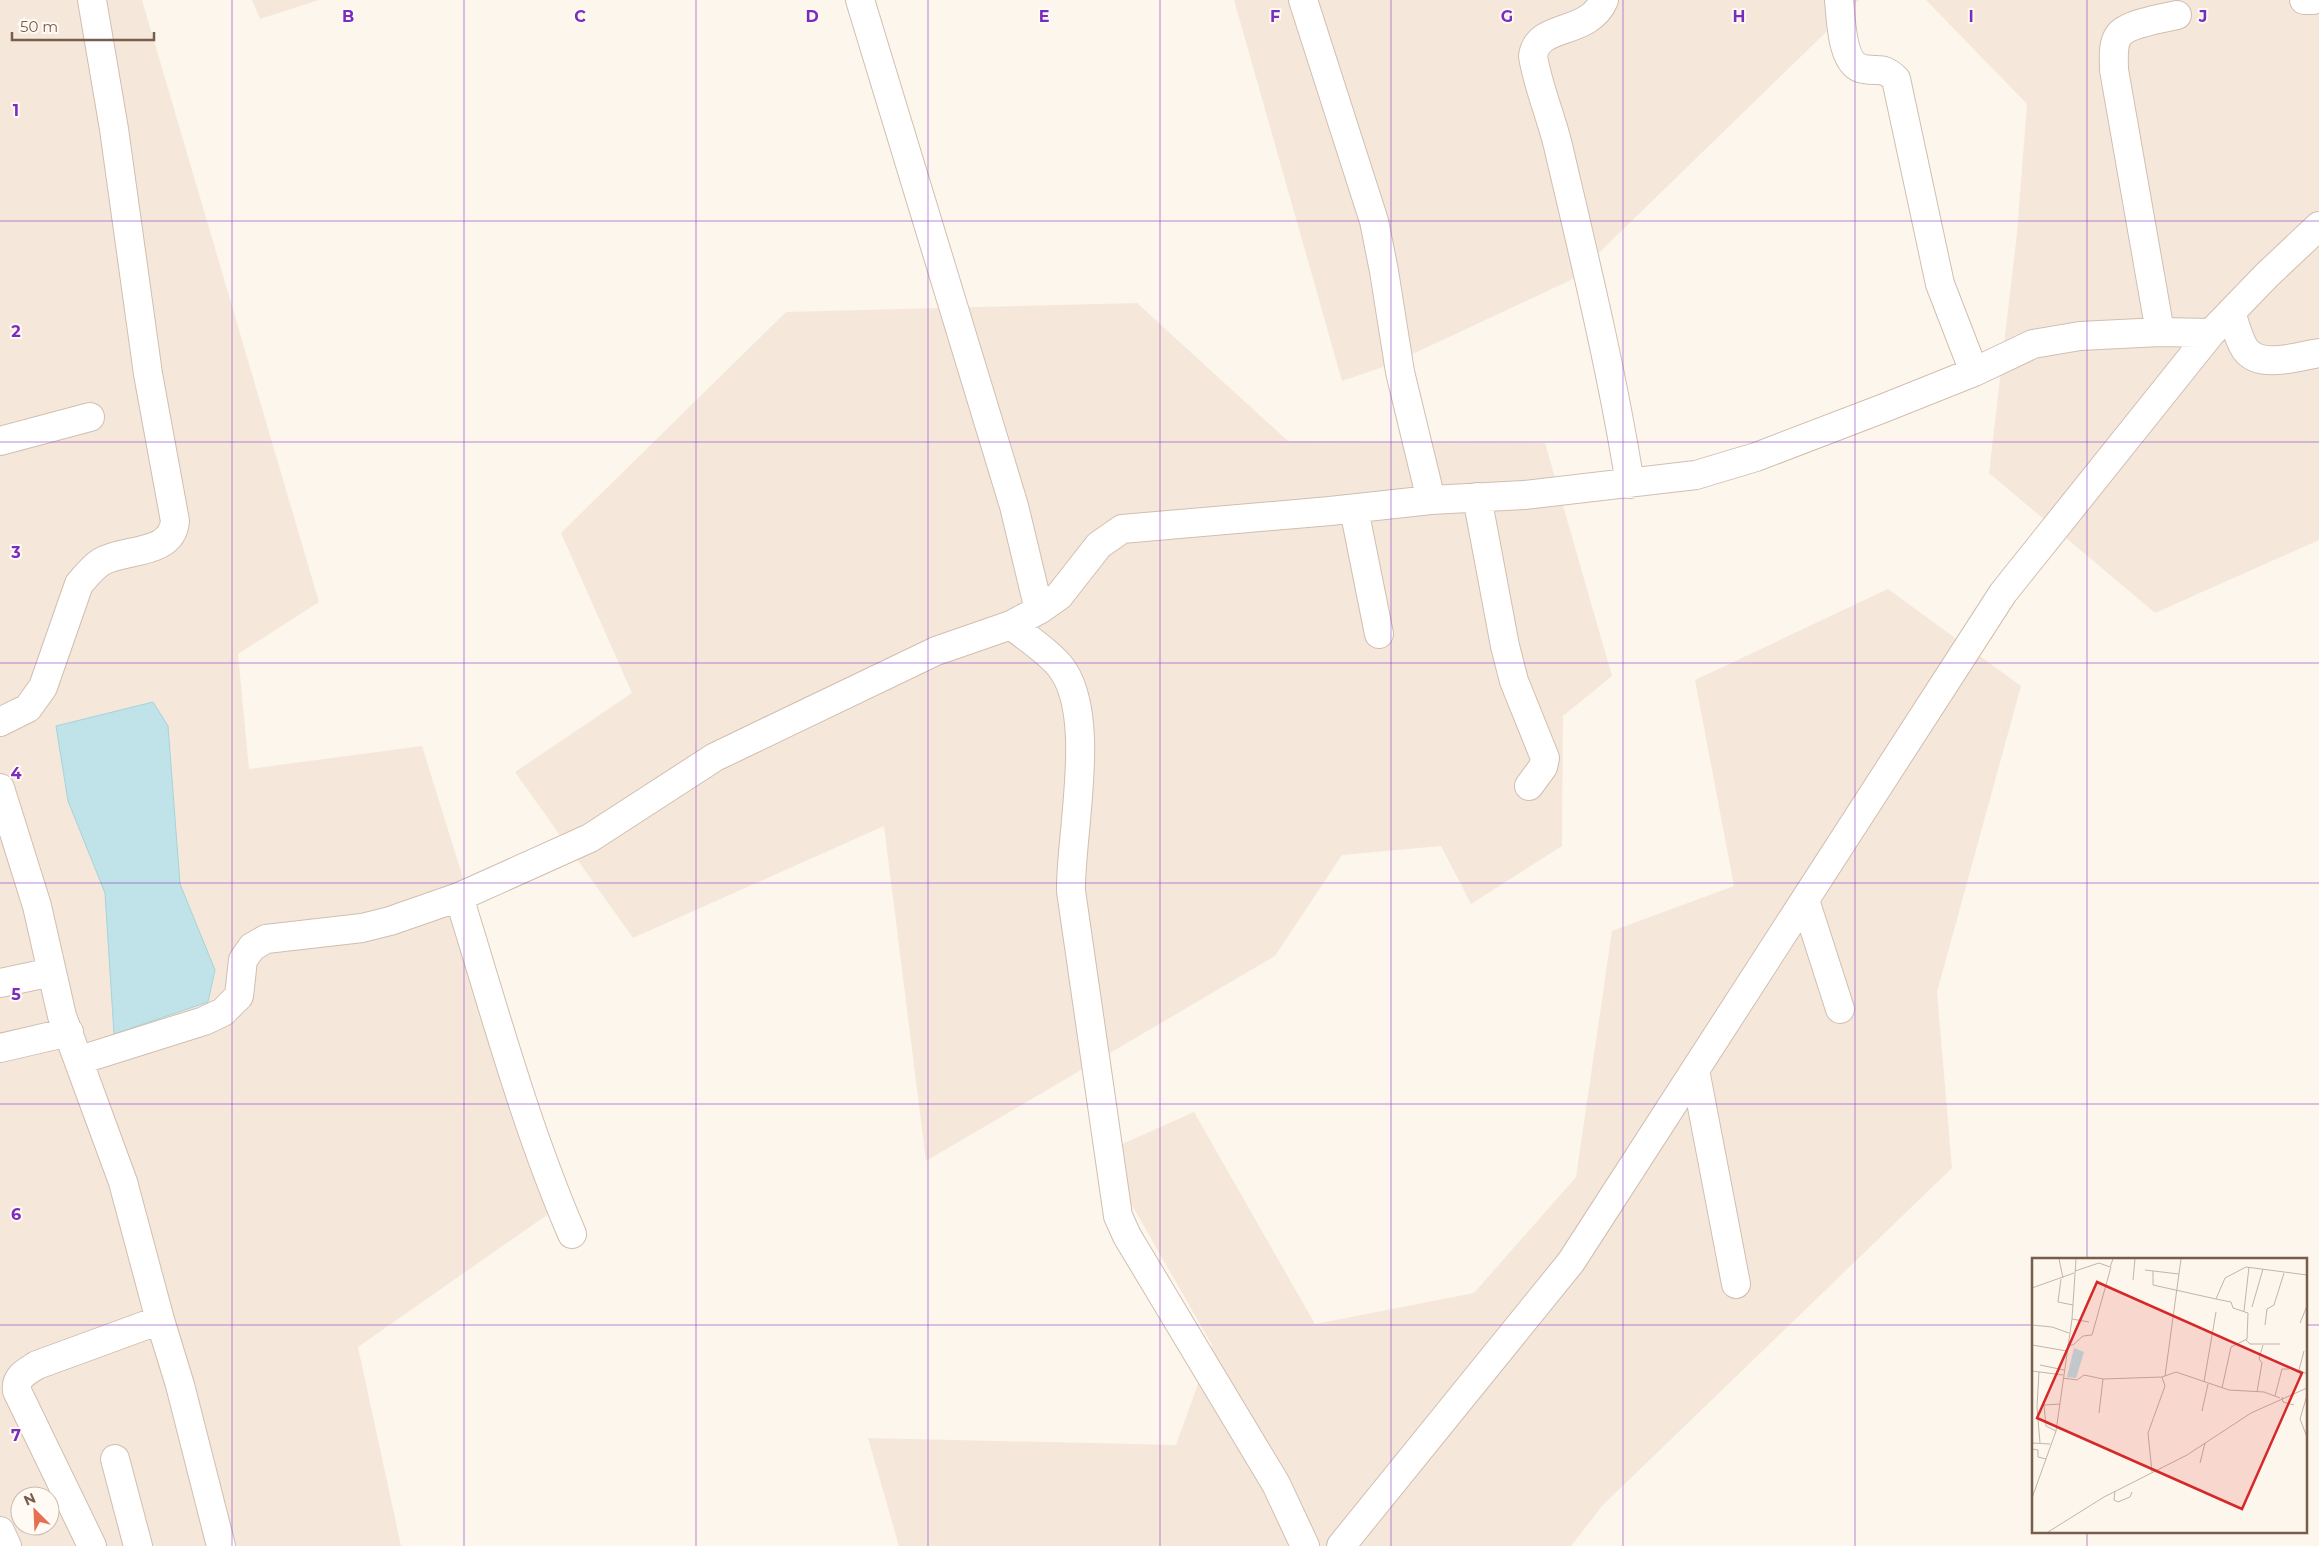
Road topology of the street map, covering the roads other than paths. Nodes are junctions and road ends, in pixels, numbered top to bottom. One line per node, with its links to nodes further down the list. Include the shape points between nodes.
1 (92, 0): 24 (street, via 114,129 148,374 175,530 157,546 102,562 89,572 79,584 43,687 28,708)
2 (860, 0): 21 (street, via 1014,506)
3 (1303, 0): 19 (street, via 1374,221 1400,372)
4 (1604, 0): 17 (street, via 1590,20 1544,36 1534,46 1533,56 1606,351)
5 (1839, 0): 14 (street, via 1846,51 1854,65 1864,70 1887,71 1896,79 1940,284)
6 (2304, 0): 7 (street)
7 (2313, 0)
8 (2177, 15): 11 (street, via 2129,28 2119,35 2114,48 2114,70)
9 (2319, 226): 10 (street)
10 (2231, 312): 12 (street); 13 (street, via 2242,343 2256,358 2271,361)
11 (2160, 332): 12 (street); 14 (street, via 2080,336 2033,344)
12 (2211, 333): 28 (street, via 2004,594)
13 (2319, 353)
14 (1974, 372): 17 (street, via 1733,465 1696,475)
15 (90, 417): 16 (street)
16 (0, 441)
17 (1630, 484): 18 (street)
18 (1477, 497): 19 (street); 25 (street, via 1514,681 1545,758 1543,767)
19 (1430, 500): 20 (street)
20 (1354, 509): 21 (street, via 1122,529 1099,545 1059,596); 23 (street)
21 (1039, 610): 22 (street)
22 (1012, 626): 27 (street, via 936,650 724,753 590,838); 45 (street, via 1058,665 1067,678 1075,703 1079,731 1078,802 1071,891 1118,1216 1276,1484)
23 (1379, 634)
24 (0, 722)
25 (1529, 786)
26 (0, 788): 29 (street, via 37,906)
27 (458, 897): 34 (street, via 362,928 266,939 252,947 243,960 238,996 223,1012); 36 (street, via 506,1048)
28 (1805, 900): 31 (street); 35 (street)
29 (52, 972): 30 (street); 32 (street)
30 (0, 983)
31 (1840, 1009)
32 (69, 1032): 33 (street); 34 (street)
33 (0, 1048)
34 (80, 1060): 38 (street, via 123,1182)
35 (1695, 1070): 37 (street); 46 (street, via 1571,1262)
36 (572, 1234)
37 (1736, 1284)
38 (160, 1320): 42 (street, via 37,1365 20,1376 16,1384); 44 (street, via 180,1384)
39 (115, 1459): 43 (street)
40 (0, 1531): 41 (street)
41 (7, 1546)
42 (92, 1546)
43 (138, 1546)
44 (221, 1546)
45 (1305, 1546)
46 (1341, 1546)

